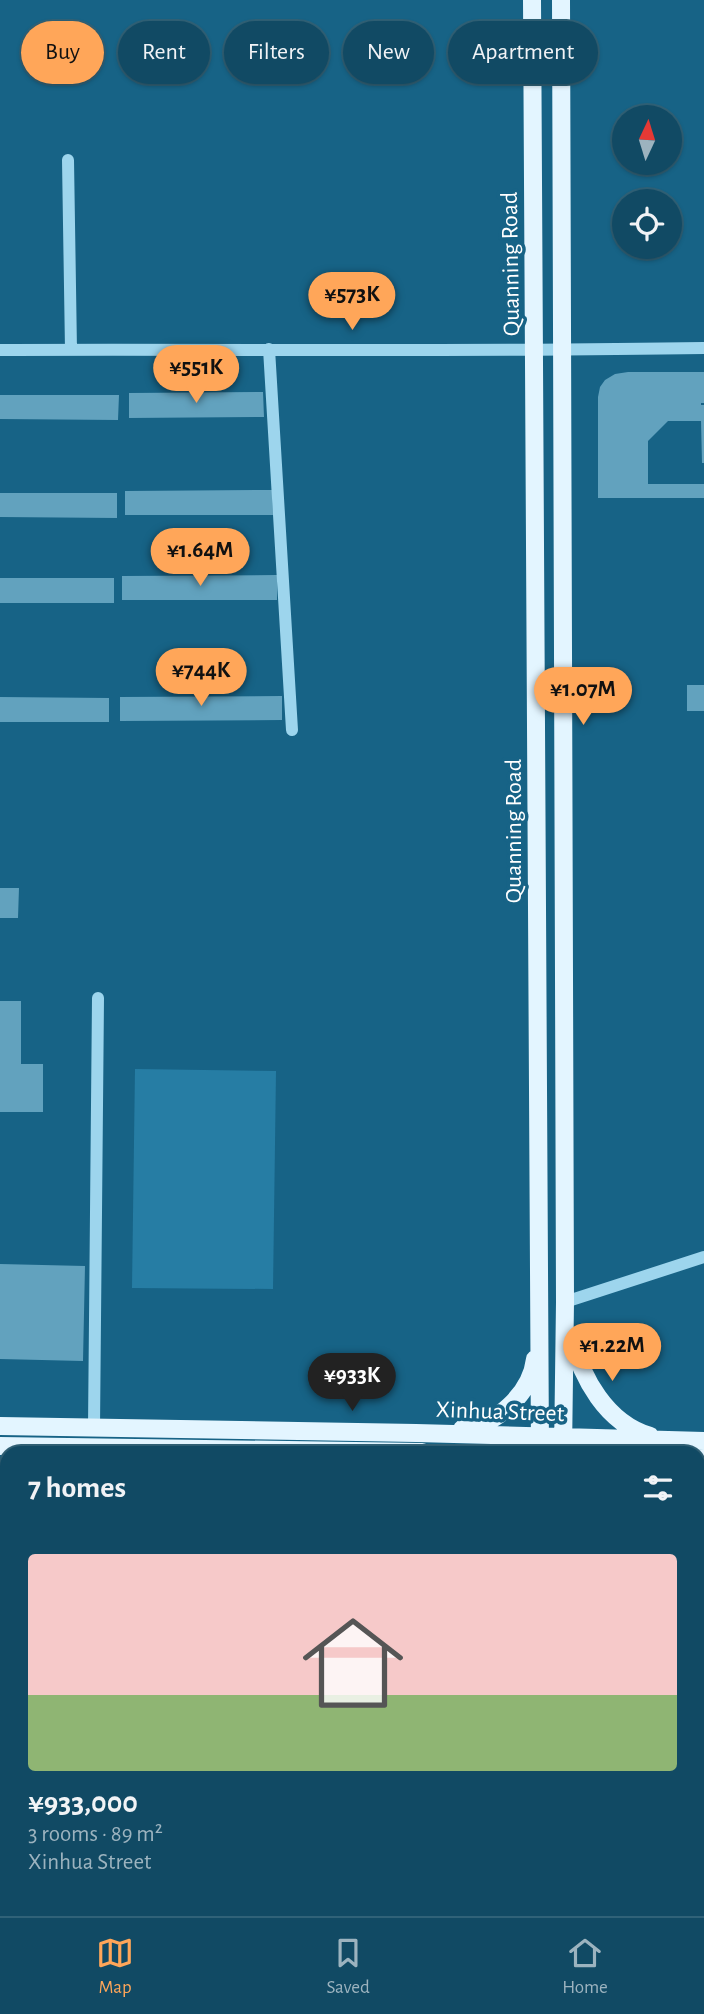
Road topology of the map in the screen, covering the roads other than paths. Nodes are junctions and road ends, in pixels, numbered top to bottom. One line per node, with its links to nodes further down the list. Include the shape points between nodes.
1 (532, 0): 8 (main road, Quanning Road)
2 (561, 0): 9 (main road, Quanning Road)
3 (68, 160): 7 (street)
4 (704, 348): 9 (street)
5 (269, 349): 7 (street); 8 (street); 10 (street)
6 (0, 350): 7 (street)
7 (71, 350)
8 (535, 350): 9 (street); 14 (main road, Quanning Road)
9 (562, 350): 13 (main road, Quanning Road)
10 (292, 730)
11 (98, 998): 16 (street)
12 (704, 1257): 13 (street)
13 (565, 1310): 18 (main road, via 576,1355 603,1404 636,1432); 20 (main road, Quanning Road)
14 (540, 1317): 17 (main road, via 534,1366 508,1407 480,1426); 19 (main road, Quanning Road)
15 (0, 1426): 16 (main road, Xinhua Street)
16 (94, 1427): 17 (main road, Xinhua Street)
17 (416, 1433): 19 (main road, Xinhua Street)
18 (670, 1441): 20 (main road, Xinhua Street); 21 (main road, Xinhua Street)
19 (540, 1444): 20 (main road, Xinhua Street)
20 (564, 1445)
21 (682, 1446)

